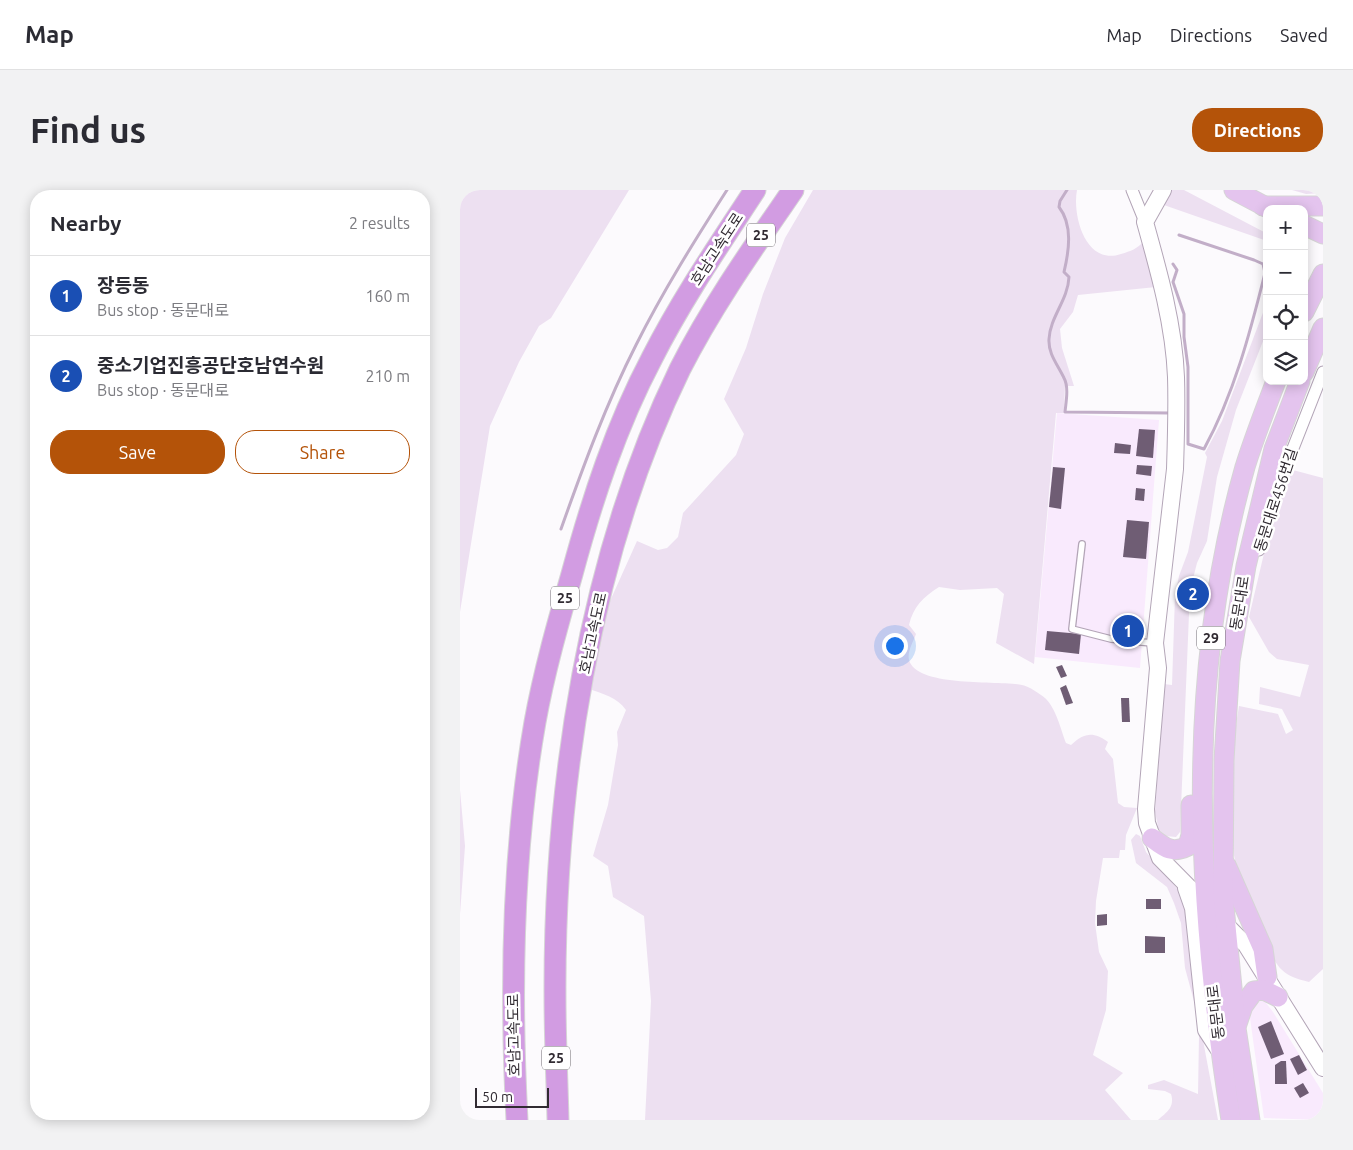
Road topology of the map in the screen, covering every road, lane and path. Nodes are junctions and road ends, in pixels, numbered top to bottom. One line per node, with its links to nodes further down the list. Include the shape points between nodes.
1 (755, 190): 34 (highway, 호남고속도로 / 25, via 700,273 651,358 613,442 584,528 554,638 535,722 521,821 513,1046)
2 (792, 190): 29 (highway, 호남고속도로 / 25, via 730,281 681,369 649,442 616,534 590,637 566,798 557,910)
3 (1132, 190): 9 (street)
4 (1163, 190): 9 (street)
5 (1234, 190): 6 (main road)
6 (1263, 206)
7 (1323, 206): 8 (main road)
8 (1308, 207)
9 (1145, 222): 20 (street, via 1166,305 1176,376 1175,469)
10 (1308, 227): 11 (main road)
11 (1323, 234)
12 (1323, 274): 13 (main road)
13 (1308, 304)
14 (1323, 328): 15 (main road)
15 (1308, 363)
16 (1323, 372): 21 (street, 동문대로456번길, via 1283,471 1264,531 1248,586 1239,662)
17 (1275, 385): 22 (main road, 동문대로 / 29, via 1245,468 1216,596 1206,673)
18 (1298, 385): 21 (main road, 동문대로 / 29, via 1274,449 1246,566 1230,661)
19 (1082, 544): 20 (lane, via 1072,629 1111,639)
20 (1155, 643): 23 (street, via 1158,668 1146,809)
21 (1229, 690): 24 (main road, 동문대로 / 29)
22 (1202, 741): 23 (main road, via 1190,765 1191,835 1188,846 1168,850); 26 (main road, 동문대로 / 29)
23 (1152, 838): 25 (street, via 1160,858)
24 (1223, 857): 27 (main road, 동문대로 / 29); 28 (main road, via 1263,949)
25 (1183, 881): 26 (street); 32 (street, via 1193,908 1206,1030)
26 (1205, 904): 27 (street); 32 (main road, 동문대로 / 29)
27 (1225, 922): 28 (street, via 1246,945); 31 (main road, 동문대로 / 29)
28 (1267, 977): 30 (street)
29 (555, 996): 35 (highway, 호남고속도로 / 25); 36 (highway, via 564,1049)
30 (1278, 997): 31 (main road, via 1264,990 1254,991 1243,1006); 33 (street)
31 (1236, 1028): 38 (main road, 동문대로 / 29)
32 (1221, 1053): 37 (main road, 동문대로 / 29)
33 (1323, 1068)
34 (517, 1120)
35 (558, 1120)
36 (567, 1120)
37 (1231, 1120)
38 (1250, 1120)

